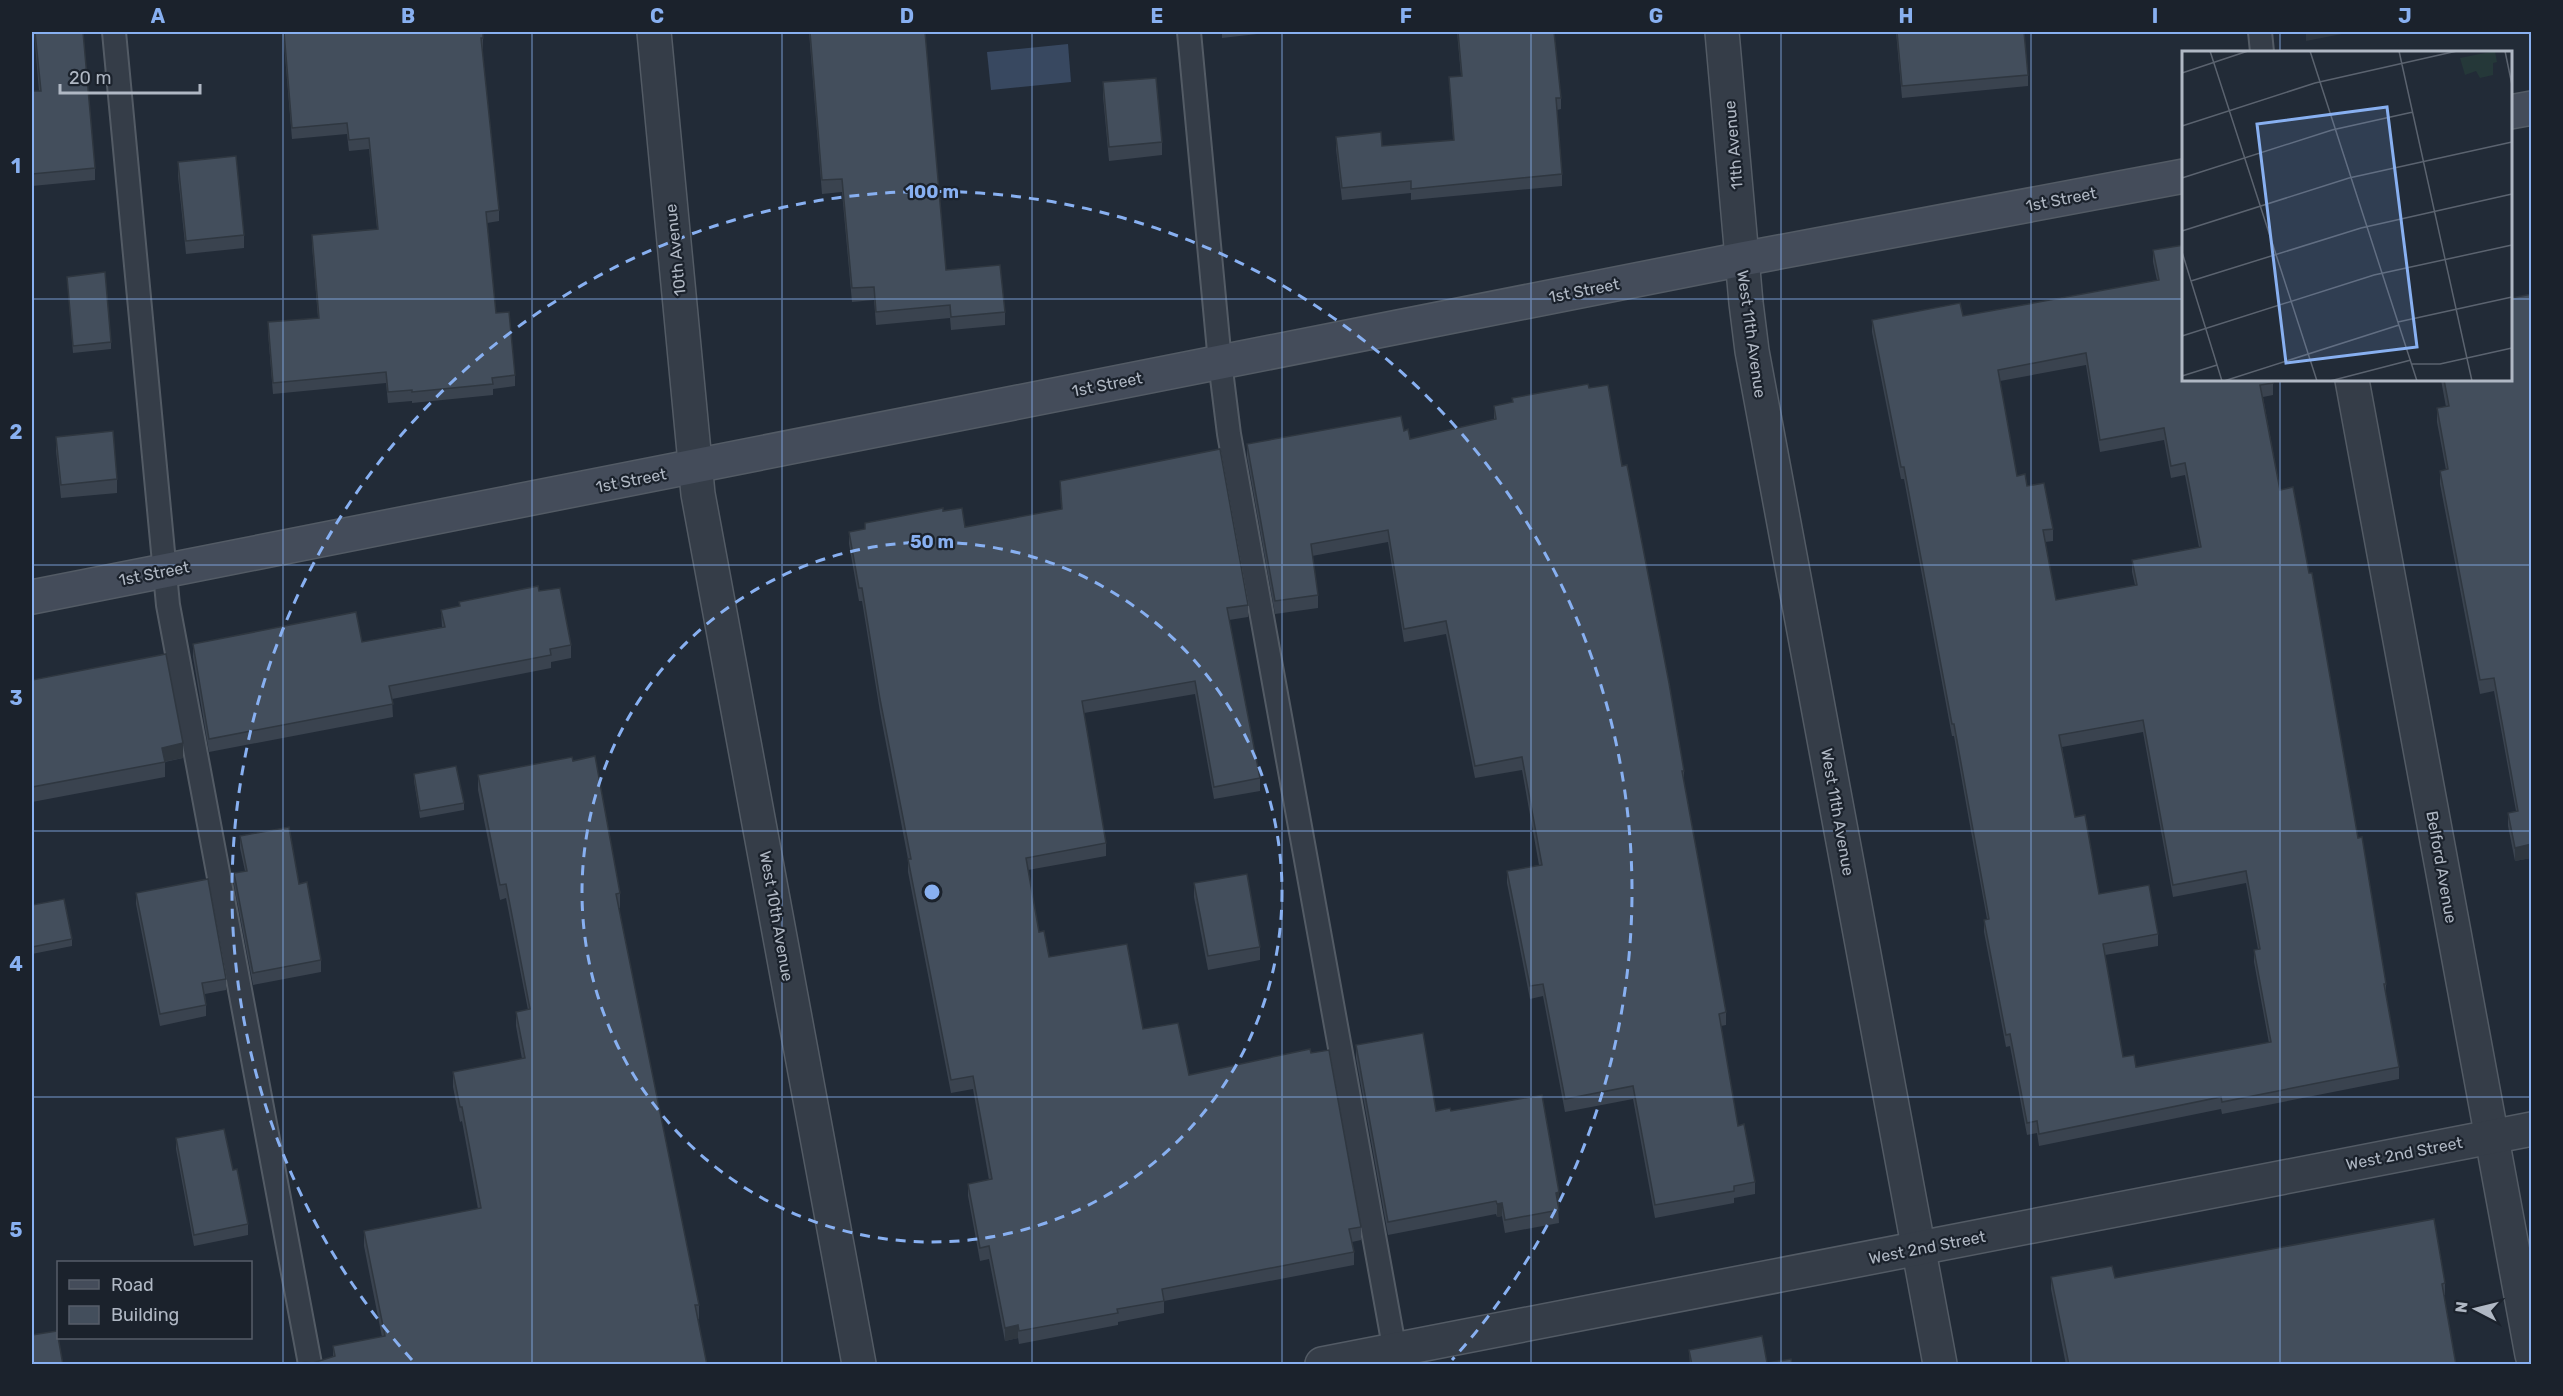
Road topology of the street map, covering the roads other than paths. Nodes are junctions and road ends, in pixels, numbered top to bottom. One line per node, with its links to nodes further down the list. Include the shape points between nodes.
1 (114, 32): 14 (lane)
2 (654, 32): 13 (street, 10th Avenue)
3 (1189, 32): 11 (lane)
4 (1722, 32): 10 (street, 11th Avenue)
5 (2260, 32): 6 (lane)
6 (2262, 51)
7 (2532, 108): 8 (street)
8 (2512, 112)
9 (2182, 176): 10 (street, 1st Street)
10 (1742, 259): 11 (street, 1st Street); 18 (street, West 11th Avenue, via 1752,351)
11 (1220, 362): 13 (street, 1st Street); 20 (lane)
12 (2352, 381): 17 (street, Belford Avenue)
13 (696, 468): 14 (street, 1st Street); 22 (street, West 10th Avenue)
14 (164, 571): 15 (street, 1st Street); 21 (lane, via 175,648)
15 (32, 597)
16 (2532, 1129): 17 (street, West 2nd Street)
17 (2492, 1136): 18 (street, West 2nd Street); 19 (street, Belford Avenue)
18 (1919, 1249): 20 (street, West 2nd Street); 24 (street, West 11th Avenue)
19 (2532, 1355)
20 (1396, 1357): 23 (street, West 2nd Street)
21 (310, 1365)
22 (859, 1365)
23 (1323, 1365)
24 (1940, 1365)

